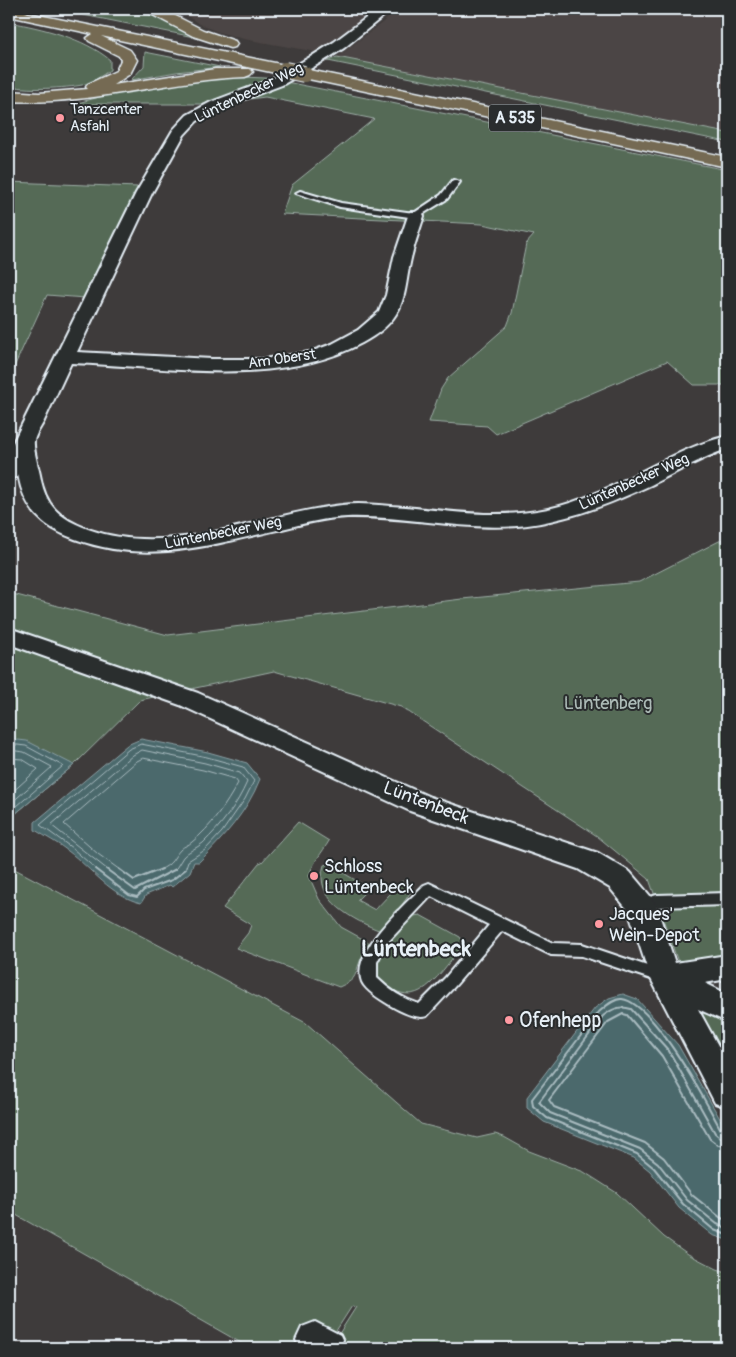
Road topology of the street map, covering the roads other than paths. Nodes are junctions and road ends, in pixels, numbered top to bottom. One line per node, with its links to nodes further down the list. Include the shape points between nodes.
1 (22, 9): 4 (main road)
2 (152, 9): 6 (main road, via 219,41)
3 (386, 9): 14 (street, Lüntenbecker Weg, via 317,59 277,82 192,118 182,128 144,193)
4 (9, 12): 5 (main road, A 535)
5 (46, 16): 6 (main road, A 535); 7 (main road, via 125,53 129,60 128,68 107,83 65,93)
6 (300, 69): 8 (main road, via 208,74 75,96 32,99); 9 (main road, A 535); 10 (main road, A 535)
7 (9, 90)
8 (9, 96)
9 (727, 152)
10 (727, 162)
11 (456, 182): 13 (lane, via 444,197)
12 (300, 193): 13 (lane, via 348,207)
13 (416, 216): 14 (street, Am Oberst, via 387,313 351,342 320,354 259,365)
14 (63, 356): 15 (street, Lüntenbecker Weg)
15 (24, 441): 16 (street, Lüntenbecker Weg, via 35,498 46,513 63,526 96,539 131,546 194,542 346,510 489,520 552,515 579,507); 17 (street)
16 (727, 442)
17 (9, 472)
18 (9, 636): 20 (street, Lüntenbeck, via 189,699 420,804 588,861 620,880)
19 (727, 900): 20 (lane, via 657,901)
20 (641, 905): 23 (street, Lüntenbeck)
21 (500, 923): 21 (lane, via 429,889 381,940 369,962 369,980 381,993 401,1005 422,1011); 23 (lane, via 551,949 582,950)
22 (727, 967): 23 (street)
23 (665, 977): 24 (street); 25 (street, Lüntenbeck)
24 (727, 1009)
25 (727, 1093)

